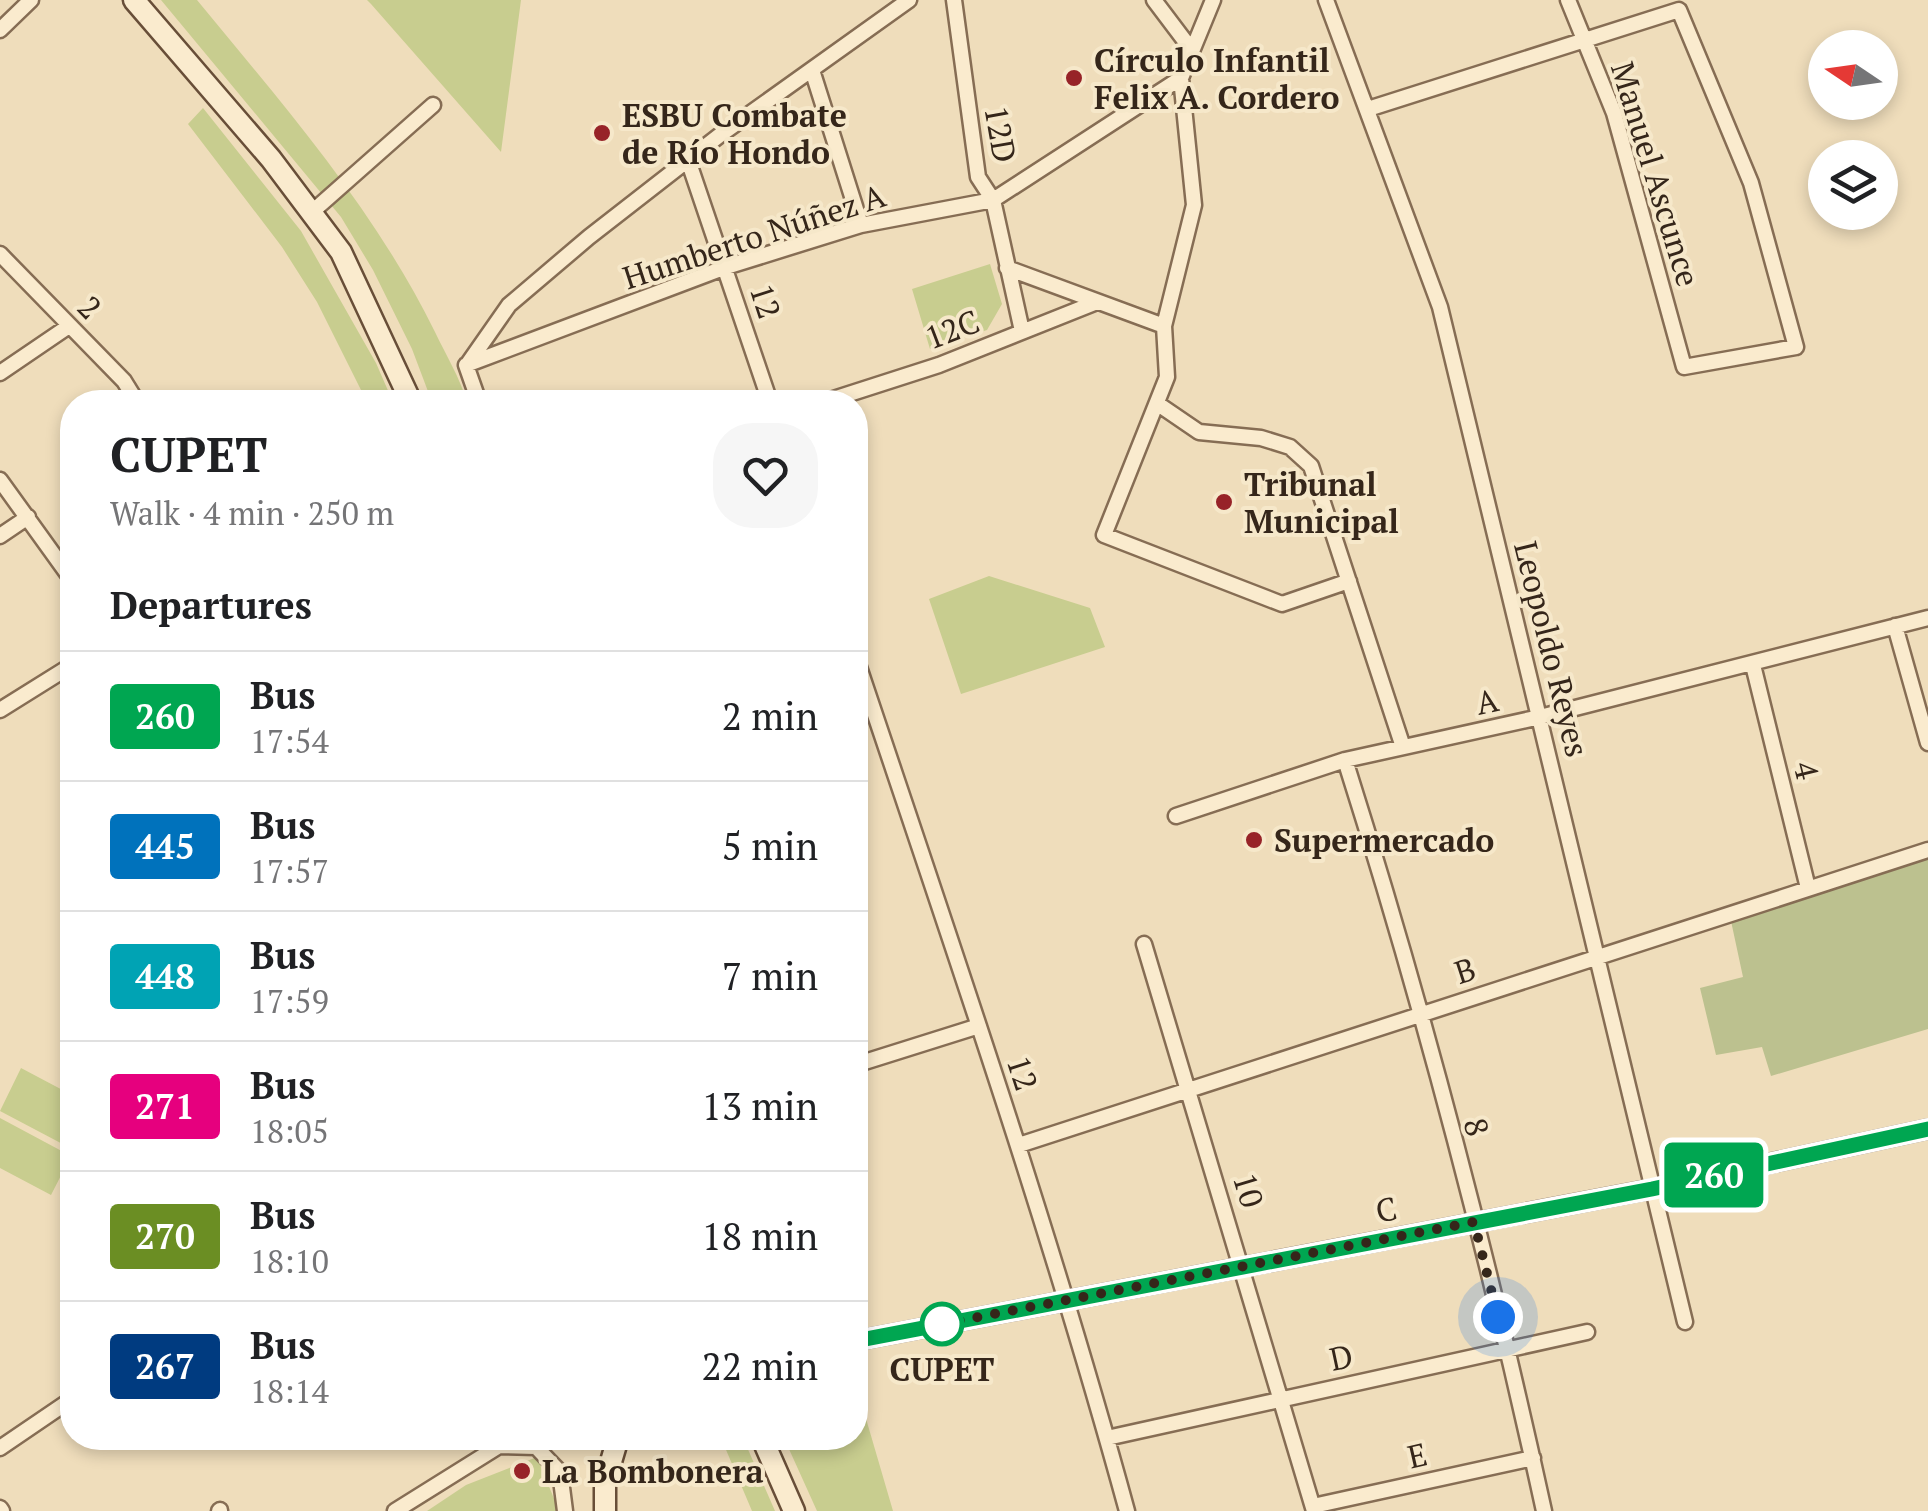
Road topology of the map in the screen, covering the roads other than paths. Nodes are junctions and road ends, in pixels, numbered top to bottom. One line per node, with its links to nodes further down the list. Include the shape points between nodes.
1 (32, 0): 9 (street)
2 (134, 0): 18 (main road)
3 (909, 0): 12 (street)
4 (954, 0): 17 (street, 12D, via 978,177)
5 (1154, 0): 11 (street)
6 (1213, 0): 11 (street)
7 (1326, 0): 15 (street, Leopoldo Reyes)
8 (1568, 0): 10 (street, Manuel Ascunce)
9 (0, 30)
10 (1585, 41): 10 (street, Manuel Ascunce, via 1679,10 1751,182 1796,347 1684,367 1614,113); 15 (street)
11 (1190, 49): 13 (street)
12 (812, 70): 16 (street); 19 (street)
13 (1181, 78): 17 (street, Humberto Núñez A); 25 (street, via 1194,205)
14 (433, 105): 18 (street)
15 (1368, 109): 46 (street, Leopoldo Reyes, via 1440,308)
16 (688, 160): 21 (street, 12); 27 (street, via 509,305)
17 (993, 200): 19 (street, Humberto Núñez A); 22 (street, 12D)
18 (312, 212): 30 (main road, via 341,252)
19 (861, 225): 21 (street, Humberto Núñez A)
20 (0, 254): 24 (street, 2)
21 (726, 267): 27 (street, Humberto Núñez A); 32 (street, 12)
22 (1007, 268): 23 (street); 26 (street, 12D)
23 (1098, 302): 25 (street); 26 (street, 12C)
24 (69, 326): 28 (street); 29 (street, 2)
25 (1164, 326): 34 (street, via 1166,377)
26 (1022, 331): 33 (street, 12C)
27 (466, 366): 31 (street)
28 (0, 373)
29 (129, 390)
30 (405, 390)
31 (475, 390)
32 (766, 390)
33 (861, 390)
34 (1158, 404): 39 (street, via 1199,432 1276,442 1311,466); 39 (street, via 1104,535 1282,604)
35 (0, 480): 36 (street)
36 (28, 517): 37 (street); 38 (street)
37 (0, 536)
38 (60, 563)
39 (1349, 581): 48 (street)
40 (1928, 618): 41 (street, A)
41 (1896, 626): 42 (street, A); 47 (street)
42 (1753, 665): 46 (street, A); 52 (street, 4)
43 (60, 672): 44 (street)
44 (0, 710)
45 (868, 713): 56 (street, 12)
46 (1540, 718): 48 (street, A); 54 (street, Leopoldo Reyes)
47 (1928, 743)
48 (1403, 747): 49 (street, A)
49 (1346, 760): 50 (street, A); 55 (street, 8)
50 (1176, 816)
51 (1928, 850): 52 (street, B)
52 (1808, 888): 54 (street, B)
53 (1144, 944): 58 (street, 10)
54 (1598, 956): 55 (street, B); 61 (street, Leopoldo Reyes)
55 (1420, 1013): 58 (street, B); 62 (street, 8)
56 (978, 1026): 57 (street); 60 (street, 12)
57 (868, 1061)
58 (1189, 1090): 60 (street, B); 63 (street, 10)
59 (1928, 1129): 61 (street, C)
60 (1019, 1146): 64 (street, 12)
61 (1652, 1189): 62 (street, C); 65 (street, Leopoldo Reyes)
62 (1474, 1222): 63 (street, C); 68 (street, 8)
63 (1244, 1266): 64 (street, C); 69 (street, 10)
64 (1068, 1300): 67 (street, C); 71 (street, 12)
65 (1686, 1322)
66 (1587, 1332): 68 (street, D)
67 (868, 1339)
68 (1507, 1348): 69 (street, D); 77 (street, 8)
69 (1283, 1398): 71 (street, D); 78 (street, 10)
70 (60, 1407): 72 (street)
71 (1107, 1438): 83 (street, 12)
72 (0, 1448)
73 (493, 1450): 79 (street)
74 (538, 1450): 80 (street, via 560,1472)
75 (614, 1450): 81 (main road)
76 (767, 1450): 82 (main road)
77 (1532, 1458): 78 (street, E); 84 (street, 8)
78 (1314, 1509)
79 (396, 1511)
80 (565, 1511)
81 (605, 1511)
82 (794, 1511)
83 (1127, 1511)
84 (1544, 1511)

